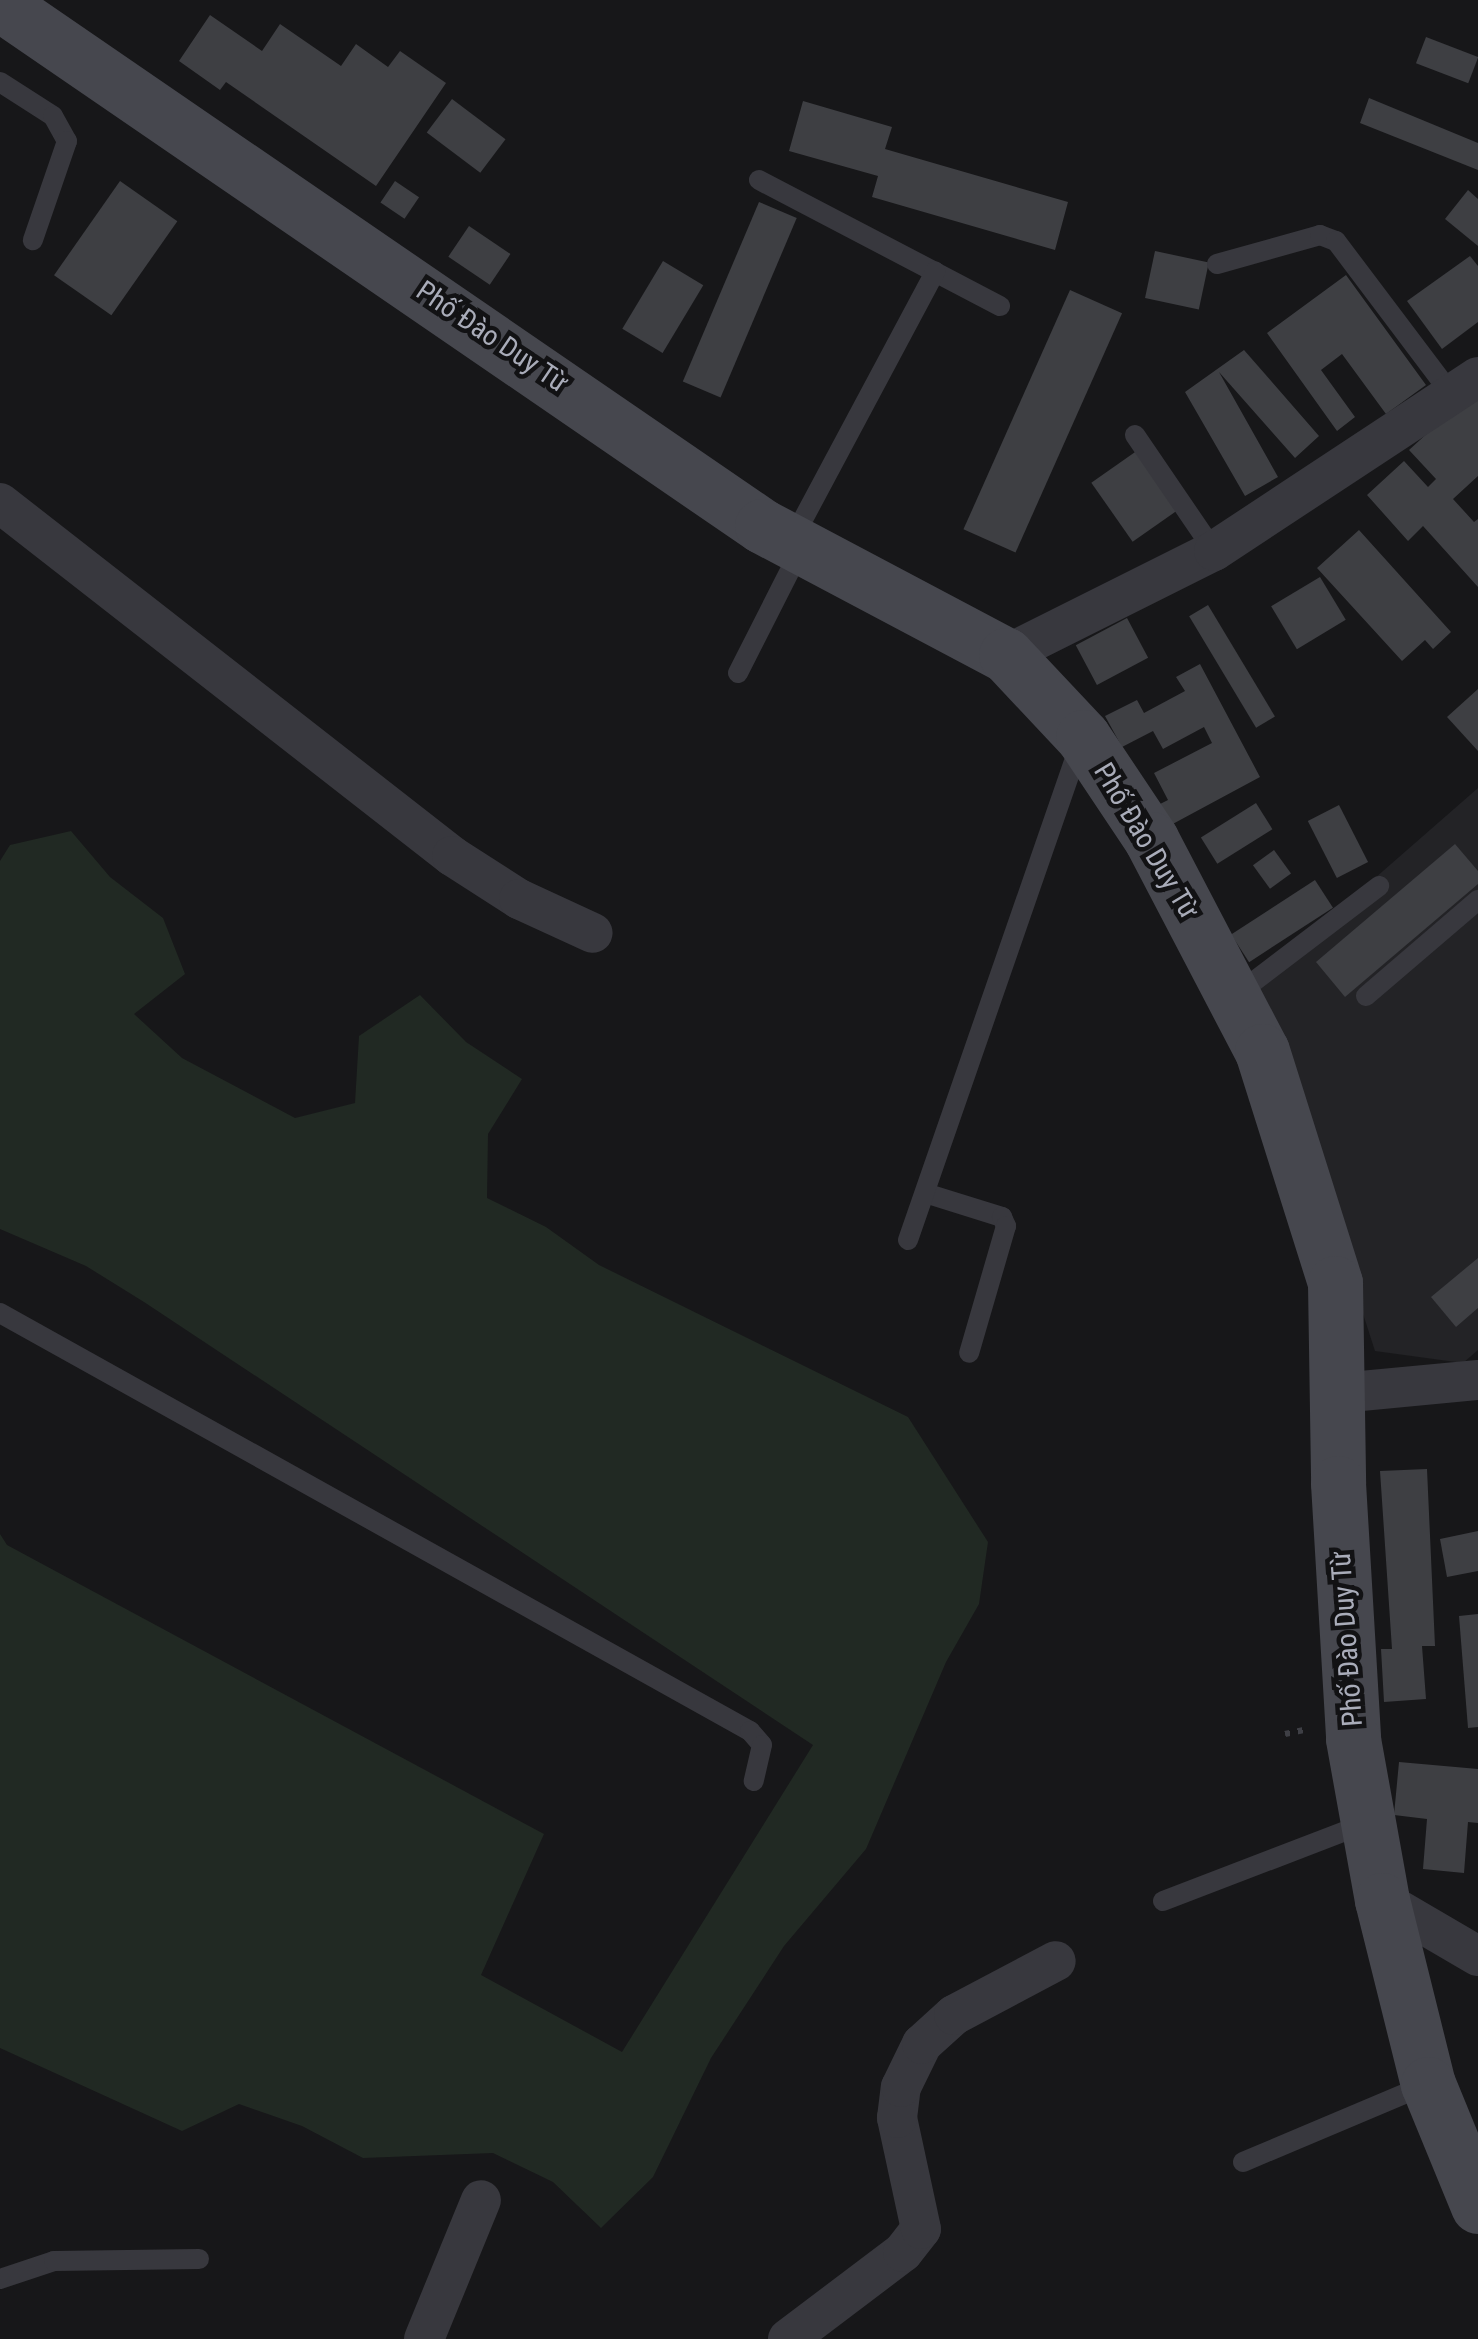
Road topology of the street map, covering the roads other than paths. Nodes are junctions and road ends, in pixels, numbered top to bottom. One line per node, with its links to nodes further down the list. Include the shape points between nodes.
1 (7, 11): 11 (street, Phố Đào Duy Từ, via 762,526)
2 (0, 82): 4 (lane, via 53,116 66,141)
3 (759, 180): 6 (lane)
4 (33, 240)
5 (1217, 264): 8 (lane, via 1320,234 1336,241)
6 (935, 272): 7 (lane); 11 (lane)
7 (1000, 306)
8 (1465, 386): 12 (street)
9 (1135, 436): 12 (lane)
10 (0, 503): 18 (street, via 452,856 519,899)
11 (798, 542): 13 (street, Phố Đào Duy Từ); 14 (lane)
12 (1214, 551): 13 (street)
13 (1006, 654): 15 (street, Phố Đào Duy Từ)
14 (738, 673)
15 (1083, 738): 19 (street, Phố Đào Duy Từ, via 1151,839); 21 (lane)
16 (1379, 886): 19 (lane)
17 (1478, 900): 20 (lane)
18 (594, 933)
19 (1234, 996): 26 (street, Phố Đào Duy Từ, via 1282,1107 1335,1283)
20 (1366, 996)
21 (925, 1193): 22 (lane); 24 (lane, via 1002,1216 1006,1226)
22 (908, 1240)
23 (0, 1313): 27 (lane, via 750,1731 762,1745)
24 (969, 1353)
25 (1478, 1380): 26 (street)
26 (1340, 1393): 28 (street, Phố Đào Duy Từ, via 1338,1484 1353,1739)
27 (754, 1781)
28 (1368, 1822): 29 (street, Phố Đào Duy Từ); 30 (lane)
29 (1382, 1900): 31 (street); 33 (street, Phố Đào Duy Từ)
30 (1162, 1901)
31 (1478, 1956)
32 (1056, 1961): 40 (street, via 954,2014 922,2044 902,2087 897,2118 922,2230 903,2252)
33 (1428, 2084): 34 (lane); 36 (street, Phố Đào Duy Từ)
34 (1242, 2162)
35 (482, 2200): 39 (street)
36 (1478, 2206)
37 (200, 2259): 38 (lane, via 54,2262)
38 (0, 2280)
39 (424, 2339)
40 (788, 2339)

